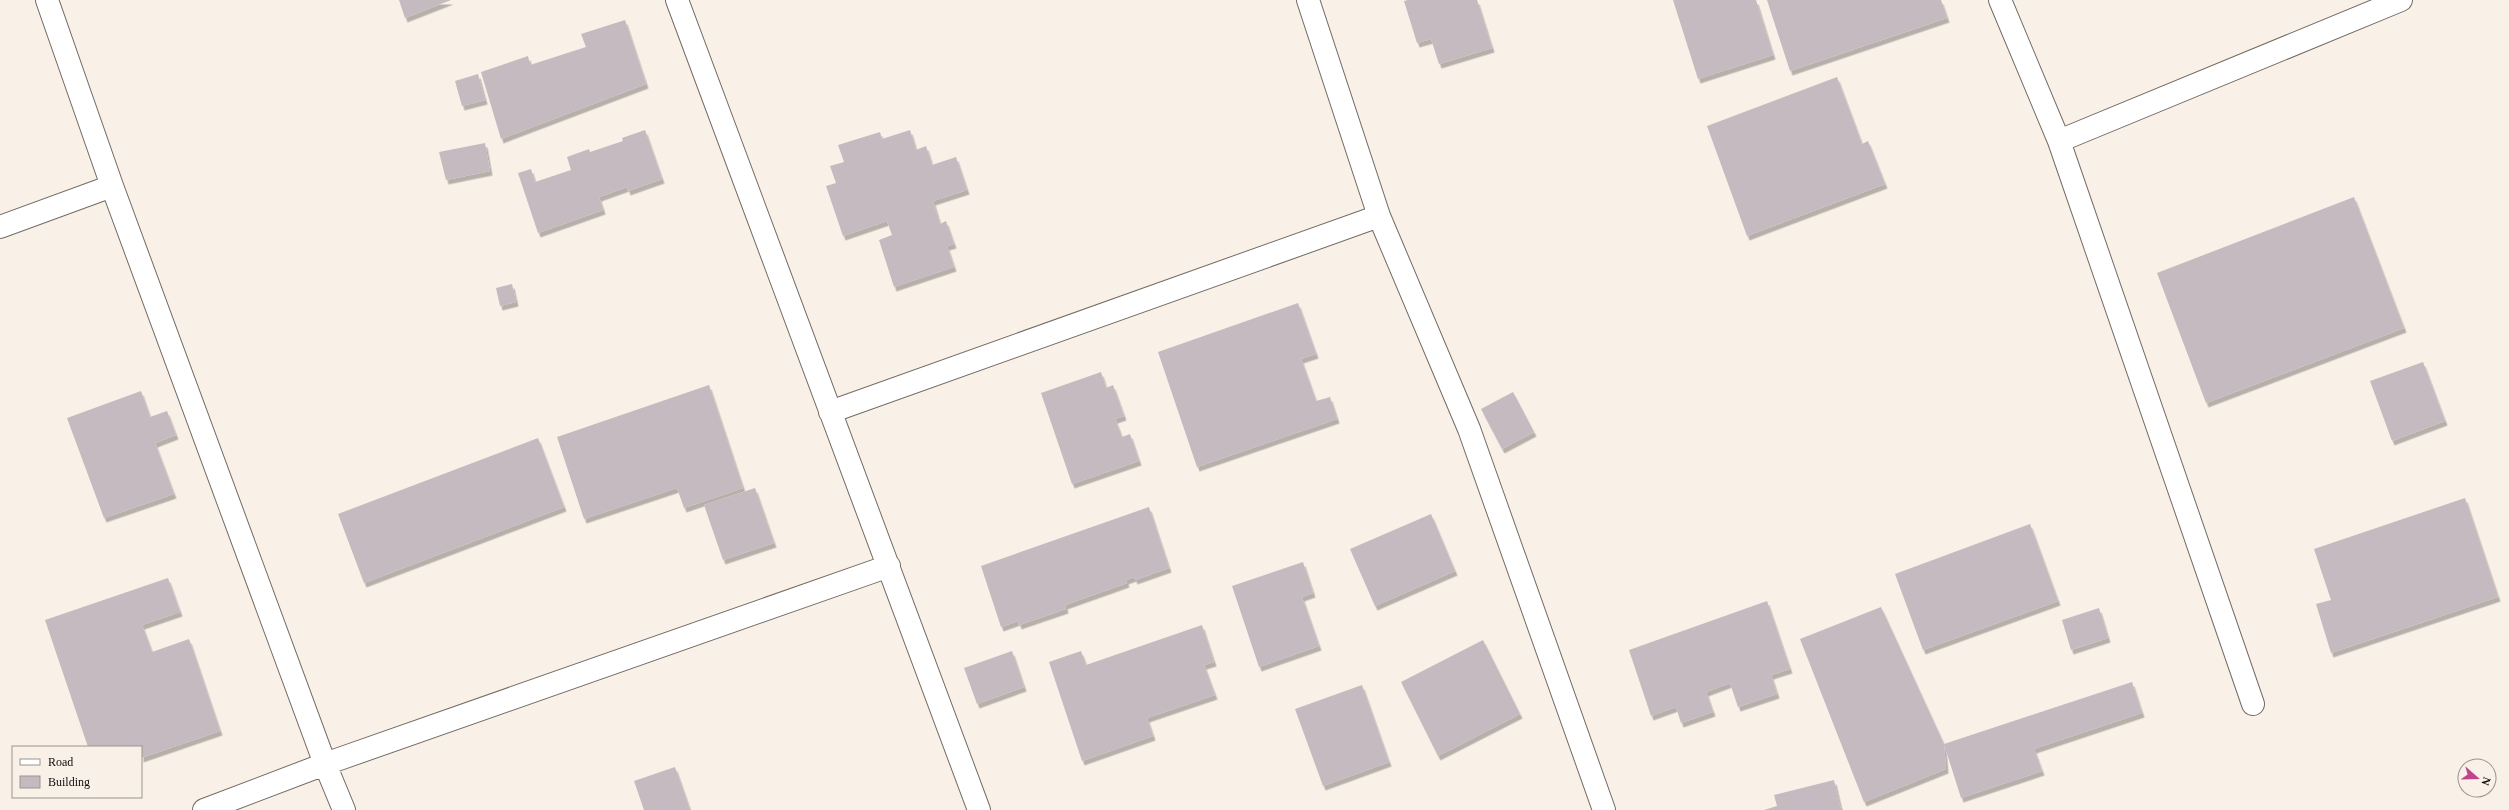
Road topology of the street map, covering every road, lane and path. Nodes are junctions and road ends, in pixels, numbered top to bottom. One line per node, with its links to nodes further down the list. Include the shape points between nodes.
1 (47, 0): 7 (street)
2 (677, 0): 10 (street)
3 (1308, 0): 8 (street)
4 (2000, 0): 6 (street)
5 (2401, 0): 6 (street)
6 (2060, 141): 12 (street)
7 (112, 186): 9 (street); 13 (street)
8 (1379, 216): 10 (street); 17 (street, via 1469,428)
9 (0, 227)
10 (830, 412): 11 (street)
11 (889, 566): 13 (street); 16 (street)
12 (2253, 704)
13 (325, 764): 14 (street); 15 (street)
14 (204, 810)
15 (344, 810)
16 (979, 810)
17 (1604, 810)

